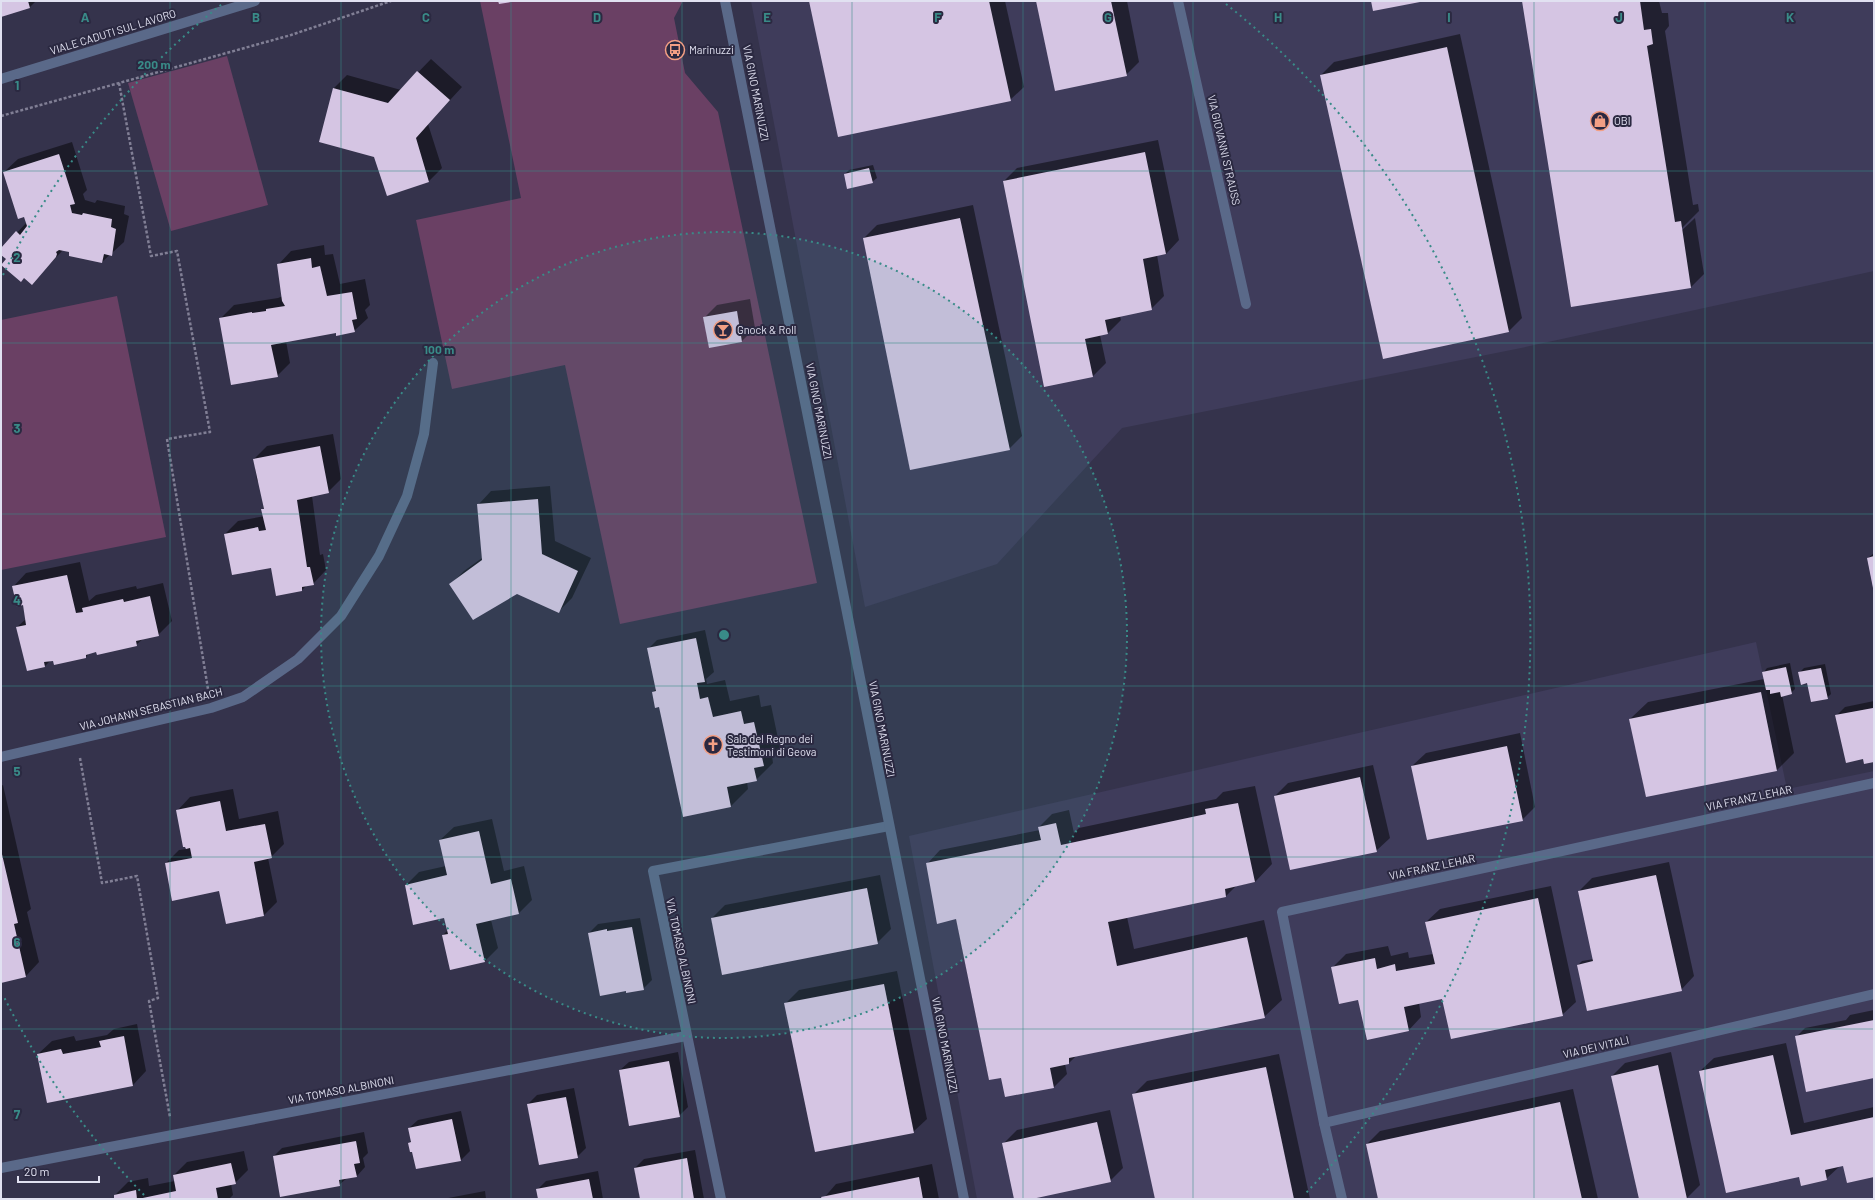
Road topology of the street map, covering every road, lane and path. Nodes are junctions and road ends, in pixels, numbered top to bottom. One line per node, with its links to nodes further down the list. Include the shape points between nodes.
1 (255, 1): 5 (street, VIALE CADUTI SUL LAVORO)
2 (391, 1): 6 (path, via 291,35)
3 (725, 1): 14 (street, VIA GINO MARINUZZI)
4 (1178, 1): 8 (street, VIA GIOVANNI STRAUSS)
5 (1, 79)
6 (119, 83): 7 (path); 10 (path, via 151,256 177,251 210,432 167,439)
7 (1, 116)
8 (1246, 304)
9 (434, 363): 10 (street, VIA JOHANN SEBASTIAN BACH, via 424,434 407,496 379,556 341,616 298,659 243,696)
10 (211, 708): 11 (street, VIA JOHANN SEBASTIAN BACH)
11 (77, 739): 12 (street, VIA JOHANN SEBASTIAN BACH); 18 (path, via 102,883 137,876 158,998 149,1000)
12 (1, 757)
13 (1874, 783): 17 (street, VIA FRANZ LEHAR, via 1282,912)
14 (889, 826): 16 (street, VIA TOMASO ALBINONI, via 653,871); 21 (street, VIA GINO MARINUZZI)
15 (1874, 994): 17 (street, VIA DEI VITALI)
16 (686, 1036): 18 (street, VIA TOMASO ALBINONI); 20 (street, VIA TOMASO ALBINONI)
17 (1324, 1123): 22 (street, VIA FRANZ LEHAR)
18 (173, 1135): 19 (street, VIA TOMASO ALBINONI)
19 (1, 1168)
20 (721, 1199)
21 (964, 1199)
22 (1342, 1199)

